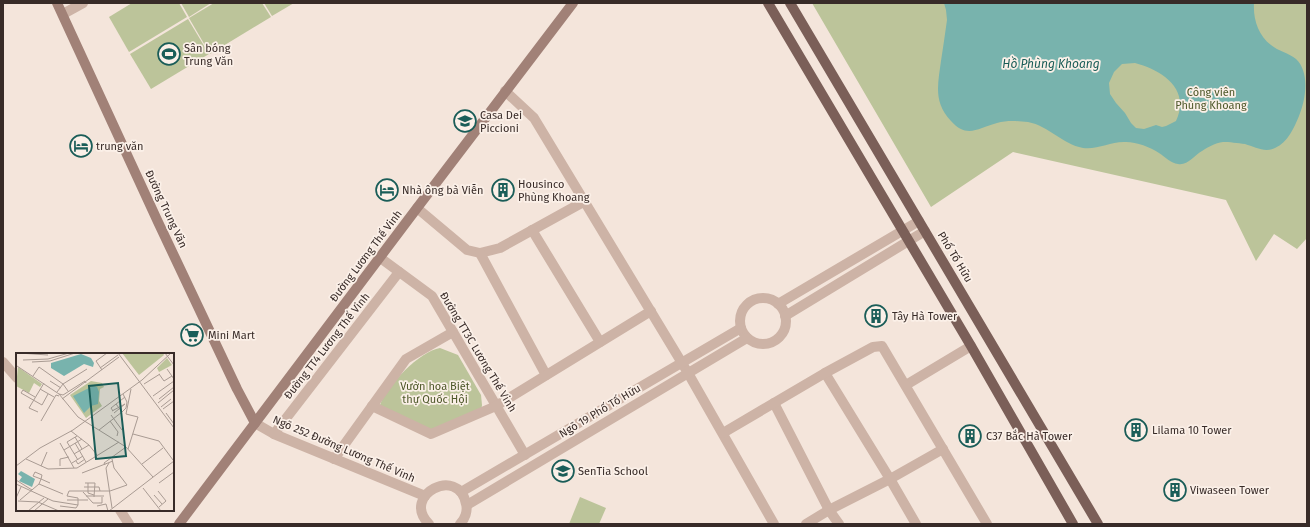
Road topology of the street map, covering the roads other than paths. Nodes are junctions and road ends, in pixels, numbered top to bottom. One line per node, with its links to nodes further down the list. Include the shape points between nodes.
1 (57, 3): 6 (street, Đường Trung Văn)
2 (83, 3): 6 (street)
3 (573, 3): 7 (street, Đường Lương Thế Vinh)
4 (768, 3): 12 (main road)
5 (790, 3): 10 (main road, Phố Tố Hữu)
6 (63, 14): 36 (street, Đường Trung Văn)
7 (505, 91): 8 (street, via 534,118); 9 (street, Đường Lương Thế Vinh)
8 (584, 201): 11 (street); 19 (street)
9 (416, 208): 15 (street, via 467,250); 16 (street, Đường Lương Thế Vinh)
10 (919, 221): 12 (street); 13 (main road, Phố Tố Hữu)
11 (532, 230): 15 (street, via 500,248); 24 (street)
12 (903, 230): 14 (main road); 18 (street)
13 (925, 230): 14 (street); 58 (main road, Phố Tố Hữu)
14 (909, 240): 20 (street); 25 (main road)
15 (480, 253): 30 (street)
16 (380, 257): 17 (street, Đường TT3C Lương Thế Vinh); 36 (street, Đường Lương Thế Vinh)
17 (400, 272): 22 (street, Đường TT3C Lương Thế Vinh, via 432,296); 38 (street, Đường TT4 Lương Thế Vinh)
18 (778, 304): 20 (street); 21 (street, via 765,298 750,302 741,313)
19 (651, 311): 24 (street); 26 (street)
20 (785, 316): 23 (street, via 783,331 775,341 757,344)
21 (741, 328): 23 (street); 26 (street, Ngõ 19 Phố Tố Hữu)
22 (453, 332): 34 (street, via 406,359); 35 (street, Đường TT3C Lương Thế Vinh)
23 (746, 338): 28 (street, Ngõ 19 Phố Tố Hữu)
24 (600, 342): 30 (street)
25 (971, 346): 32 (street); 57 (main road)
26 (682, 362): 28 (street); 40 (street, Ngõ 19 Phố Tố Hữu)
27 (4, 365): 31 (street)
28 (688, 372): 37 (street); 45 (street, Ngõ 19 Phố Tố Hữu)
29 (825, 373): 32 (street, via 873,346 882,346); 33 (street); 42 (street)
30 (546, 375): 35 (street)
31 (16, 377)
32 (906, 385): 39 (street)
33 (774, 403): 37 (street); 46 (street)
34 (372, 406): 35 (street, via 431,434); 41 (street)
35 (496, 406): 40 (street, Đường TT3C Lương Thế Vinh)
36 (255, 423): 38 (street, Ngõ 252 Đường Lương Thế Vinh); 49 (street, Đường Lương Thế Vinh)
37 (723, 433): 52 (street)
38 (274, 434): 41 (street, Ngõ 252 Đường Lương Thế Vinh)
39 (943, 449): 42 (street); 56 (street)
40 (526, 455): 43 (street, Ngõ 19 Phố Tố Hữu)
41 (334, 459): 44 (street, Ngõ 252 Đường Lương Thế Vinh)
42 (890, 479): 46 (street); 55 (street)
43 (461, 492): 44 (street, via 451,486 439,486); 45 (street)
44 (425, 496): 50 (street, via 422,512)
45 (467, 505): 51 (street, via 466,514)
46 (829, 510): 53 (street); 54 (street)
47 (121, 511): 48 (street)
48 (129, 524)
49 (180, 524)
50 (428, 524)
51 (460, 524)
52 (774, 524)
53 (806, 524)
54 (839, 524)
55 (916, 524)
56 (987, 524)
57 (1073, 524)
58 (1098, 524)

